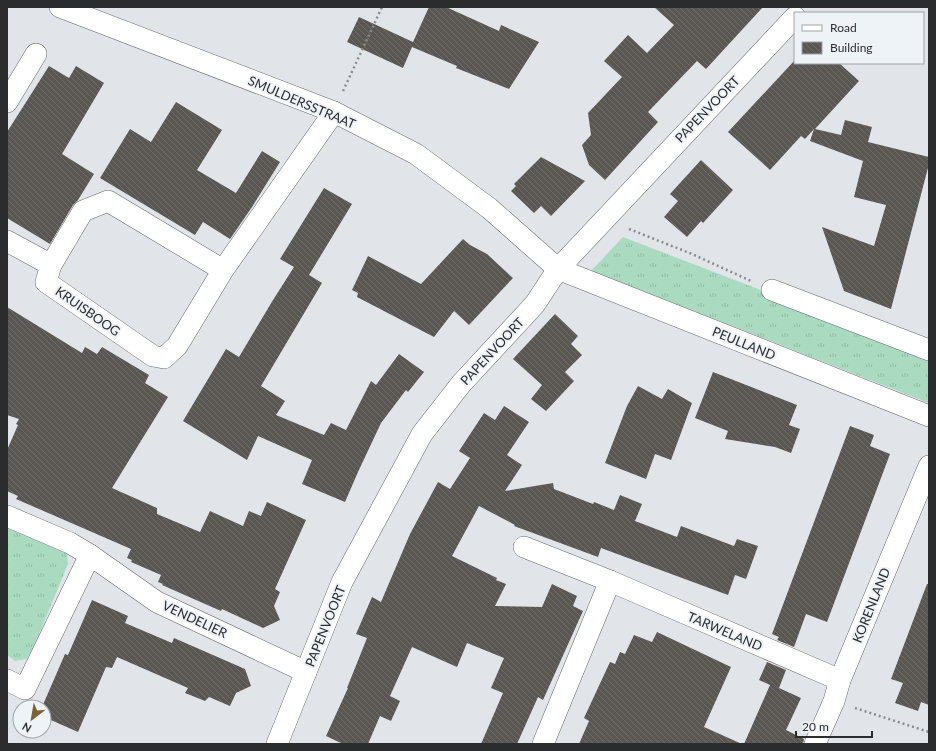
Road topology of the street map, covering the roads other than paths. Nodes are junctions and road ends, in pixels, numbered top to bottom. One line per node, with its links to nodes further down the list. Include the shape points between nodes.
1 (60, 7): 5 (street, SMULDERSSTRAAT)
2 (794, 18): 8 (street, PAPENVOORT)
3 (36, 54): 4 (street)
4 (7, 102)
5 (334, 112): 8 (street, SMULDERSSTRAAT, via 416,154 489,208); 9 (street, KRUISBOOG)
6 (7, 241): 7 (street)
7 (50, 265): 9 (street, KRUISBOOG, via 83,211 108,201); 9 (street, KRUISBOOG, via 46,282 153,356 164,358 178,346)
8 (558, 269): 12 (street, PEULLAND); 18 (street, PAPENVOORT, via 535,304 461,384 422,434 342,582)
9 (223, 270)
10 (772, 290): 11 (street)
11 (929, 350)
12 (929, 416)
13 (929, 466): 20 (street, KORENLAND)
14 (7, 516): 16 (street, VENDELIER, via 70,543)
15 (524, 546): 17 (street, TARWELAND)
16 (90, 555): 18 (street, VENDELIER, via 157,602); 19 (street, via 25,689)
17 (610, 581): 20 (street, TARWELAND); 22 (street)
18 (306, 672): 21 (street, PAPENVOORT)
19 (7, 680)
20 (840, 680): 23 (street, KORENLAND, via 834,701)
21 (277, 744)
22 (543, 744)
23 (814, 744)

